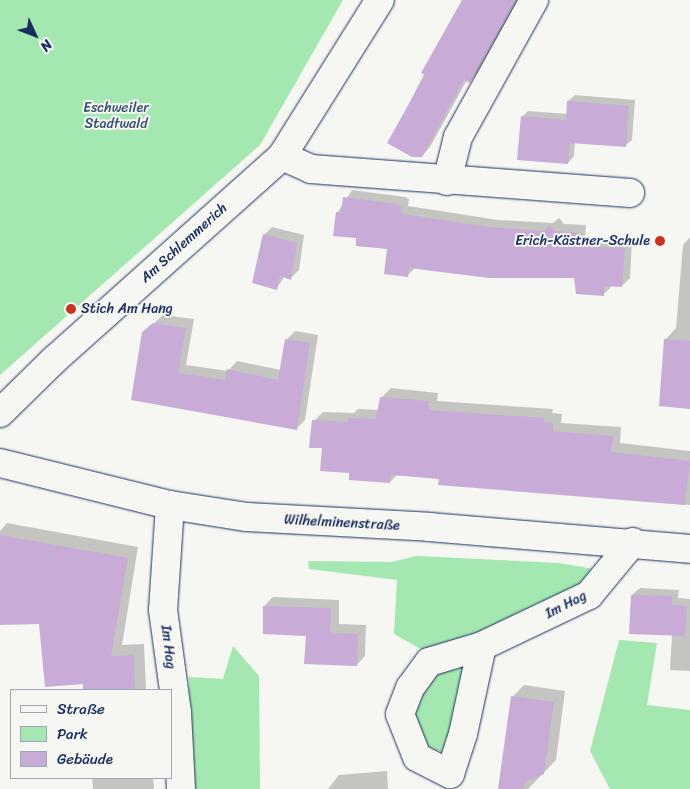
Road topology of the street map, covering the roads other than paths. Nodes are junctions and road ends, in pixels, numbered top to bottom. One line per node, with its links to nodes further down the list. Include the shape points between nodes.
1 (380, 0): 3 (street, Am Schlemmerich)
2 (534, 0): 4 (street, via 458,137)
3 (282, 156): 4 (street, via 311,170); 6 (street, Am Schlemmerich, via 54,360)
4 (447, 181): 5 (street)
5 (630, 193)
6 (0, 413)
7 (0, 463): 8 (street, Wilhelminenstraße)
8 (170, 505): 9 (street, Wilhelminenstraße, via 316,523 429,527); 13 (street, Im Hag, via 164,610 177,712)
9 (633, 542): 10 (street, Wilhelminenstraße); 11 (street, Im Hag, via 589,595)
10 (690, 549)
11 (482, 646): 12 (street, Im Hag); 12 (street, Im Hag, via 429,662 410,688 400,714 417,757)
12 (450, 782)
13 (181, 789)

